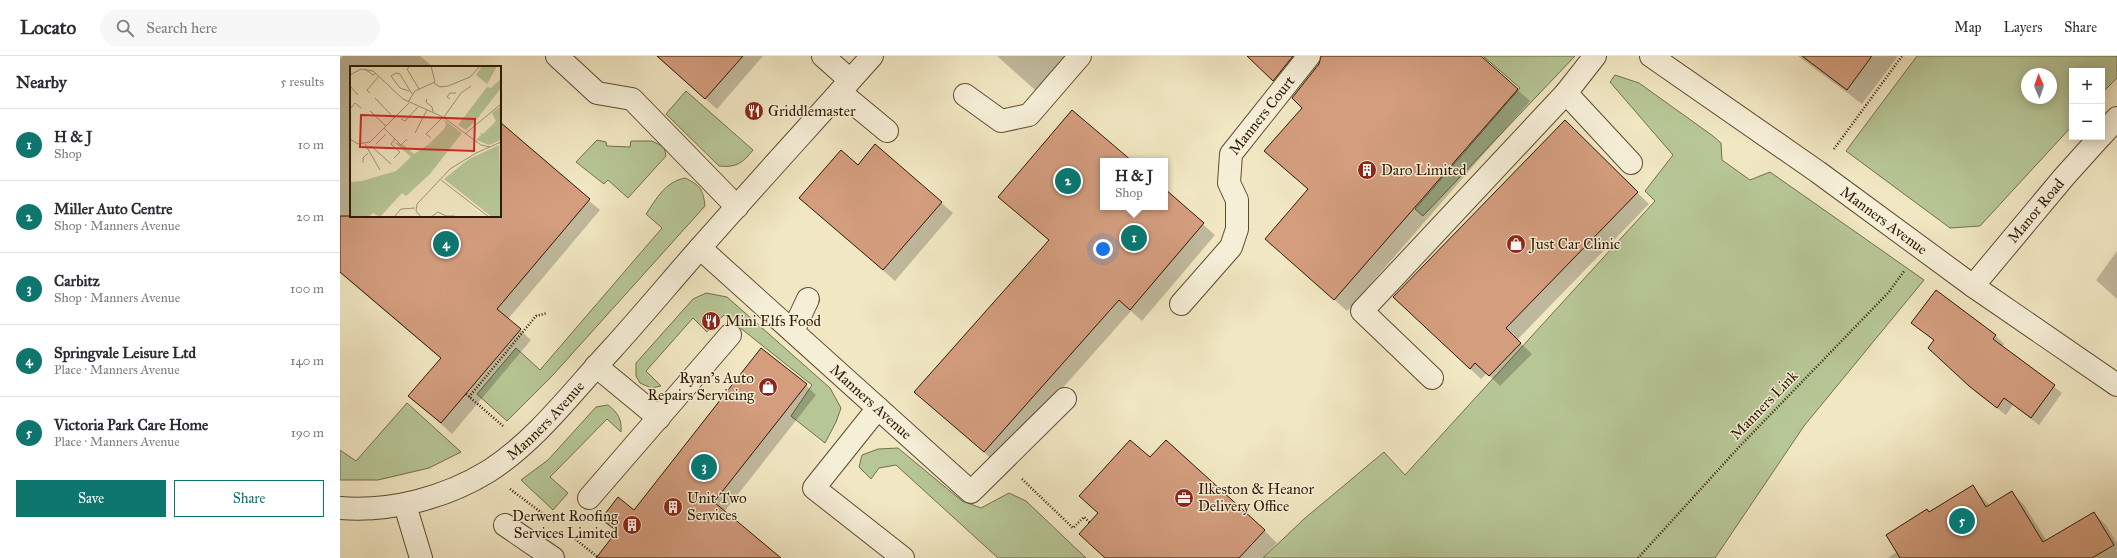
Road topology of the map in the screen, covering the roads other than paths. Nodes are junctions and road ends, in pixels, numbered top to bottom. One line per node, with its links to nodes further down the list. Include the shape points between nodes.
1 (557, 56): 16 (street, via 597,93 632,98)
2 (823, 56): 8 (street)
3 (872, 56): 8 (street, Manners Avenue)
4 (1080, 56): 10 (street, via 1029,115 1001,121)
5 (1309, 56): 20 (street, Manners Court, via 1231,154 1229,183 1237,200 1237,229 1230,247)
6 (1595, 56): 9 (street)
7 (1652, 56): 18 (street, Manners Avenue, via 1812,167)
8 (845, 86): 12 (street); 16 (street, Manners Avenue)
9 (1566, 93): 15 (street); 24 (street, via 1362,311)
10 (965, 95)
11 (2117, 118): 13 (street)
12 (887, 131)
13 (2105, 132)
14 (2097, 140): 18 (street, Manor Road)
15 (1631, 163)
16 (737, 207): 17 (street, Manners Avenue)
17 (700, 248): 21 (street, Manners Avenue); 23 (street, Manners Avenue)
18 (1972, 286): 25 (street, Manners Avenue)
19 (808, 299): 21 (street)
20 (1182, 304)
21 (793, 331): 27 (street, Manners Avenue)
22 (730, 335): 28 (street)
23 (596, 366): 28 (street); 30 (street, Manners Avenue, via 524,444 488,471 456,487)
24 (1432, 378)
25 (2117, 385)
26 (1065, 399): 27 (street, Manners Avenue, via 971,492)
27 (878, 408): 35 (street, via 814,488)
28 (659, 418): 29 (street)
29 (589, 498)
30 (405, 505): 31 (street, Manners Avenue); 33 (street)
31 (340, 508)
32 (505, 525): 34 (street)
33 (421, 558)
34 (553, 558)
35 (903, 558)

